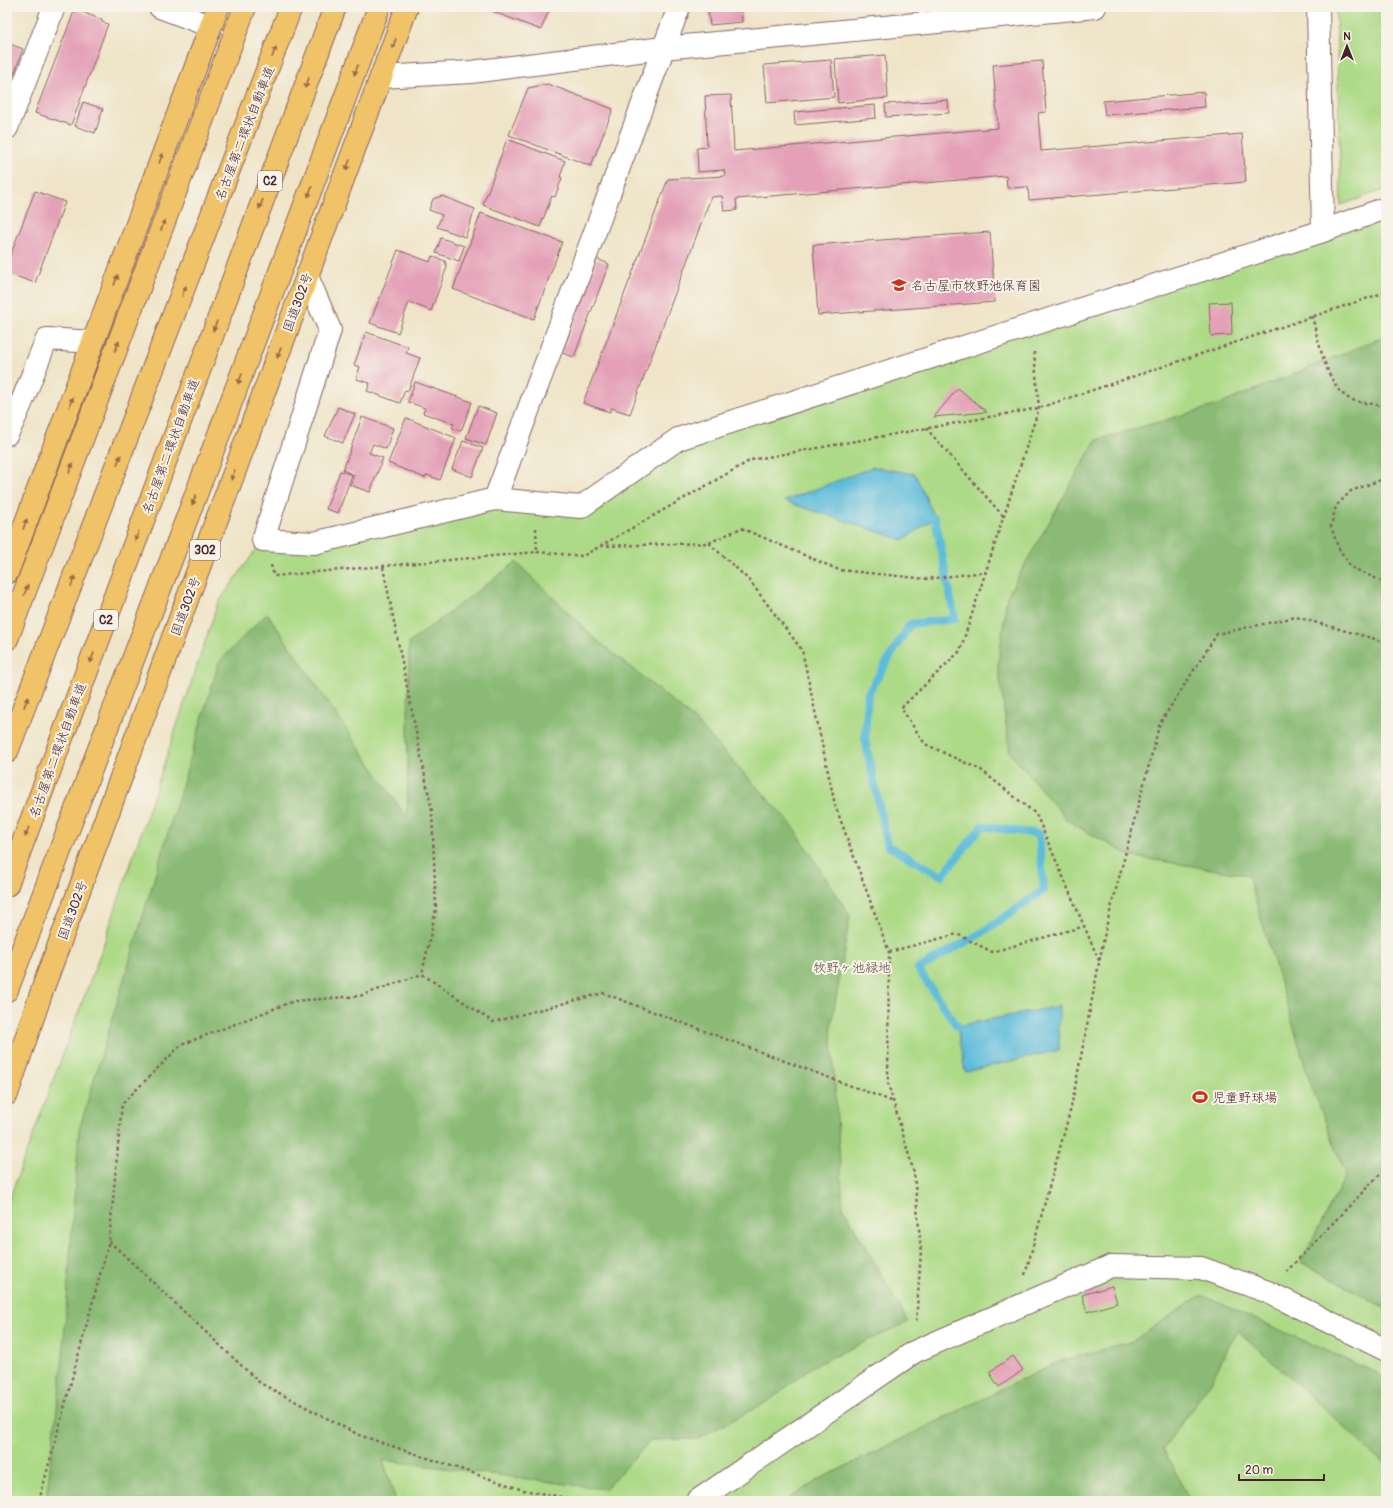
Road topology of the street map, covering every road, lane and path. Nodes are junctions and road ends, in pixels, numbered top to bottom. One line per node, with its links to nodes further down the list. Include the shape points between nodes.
1 (54, 7): 14 (street)
2 (160, 7): 11 (street)
3 (245, 7): 38 (highway, one-way to 3)
4 (291, 7): 40 (highway, 名古屋第二環状自動車道, one-way to 4)
5 (335, 7): 41 (highway, 名古屋第二環状自動車道 / C2, one-way to 41)
6 (379, 7): 46 (highway, one-way to 46, via 216,444)
7 (407, 7): 13 (highway, 国道302号 / 302, one-way to 13)
8 (679, 7): 12 (street)
9 (1095, 7): 12 (street)
10 (1318, 7): 16 (street)
11 (214, 17): 21 (highway, one-way to 11)
12 (663, 48): 13 (street, via 471,72); 27 (street)
13 (381, 77): 17 (highway, 国道302号 / 302, one-way to 17)
14 (7, 128)
15 (1386, 208): 16 (street)
16 (1323, 231): 20 (street)
17 (307, 276): 30 (street, via 330,330); 47 (highway, 国道302号 / 302, one-way to 47, via 47,977)
18 (1386, 292): 19 (path)
19 (1312, 316): 22 (path, via 1324,361 1336,386 1350,399); 23 (path)
20 (1032, 324): 23 (path); 28 (street, via 678,439 581,507)
21 (93, 342): 25 (street, via 47,339); 36 (highway, one-way to 21)
22 (1386, 407)
23 (1039, 408): 24 (path); 29 (path)
24 (926, 428): 29 (path); 32 (path, via 751,460)
25 (7, 434)
26 (1386, 478): 37 (path, via 1352,490 1336,506 1331,526 1338,547 1352,567)
27 (495, 500): 28 (street); 30 (street, via 314,543)
28 (534, 503): 33 (path)
29 (1004, 517): 35 (path)
30 (264, 540): 34 (path, via 274,576)
31 (709, 543): 32 (path); 35 (path, via 741,528 839,570 933,578); 43 (path, via 749,580 802,650 834,806)
32 (601, 546): 33 (path, via 583,556)
33 (537, 552): 34 (path)
34 (383, 567): 45 (path, via 432,811 436,909)
35 (986, 572): 42 (path, via 960,651 901,708 925,744 981,770 1036,814)
36 (7, 573)
37 (1386, 583)
38 (7, 639)
39 (1386, 644): 44 (path, via 1296,617 1217,634 1160,723 1106,927)
40 (7, 752)
41 (7, 885)
42 (1085, 926): 43 (path, via 992,952 957,934); 44 (path)
43 (889, 952): 48 (path, via 888,1083)
44 (1100, 963): 52 (path, via 1071,1108)
45 (422, 974): 48 (path, via 493,1022 603,993); 50 (path, via 360,996 294,1001 181,1045 122,1104)
46 (7, 990)
47 (7, 1094)
48 (894, 1102): 54 (path, via 914,1173 921,1251)
49 (1386, 1173): 51 (path, via 1378,1176)
50 (109, 1241): 55 (path); 56 (path, via 260,1383 359,1435 523,1490)
51 (1268, 1292): 52 (street, via 1201,1268 1111,1266); 53 (street)
52 (1016, 1308): 54 (street)
53 (1386, 1350)
54 (914, 1352): 57 (street)
55 (39, 1501)
56 (584, 1501)
57 (697, 1501)

